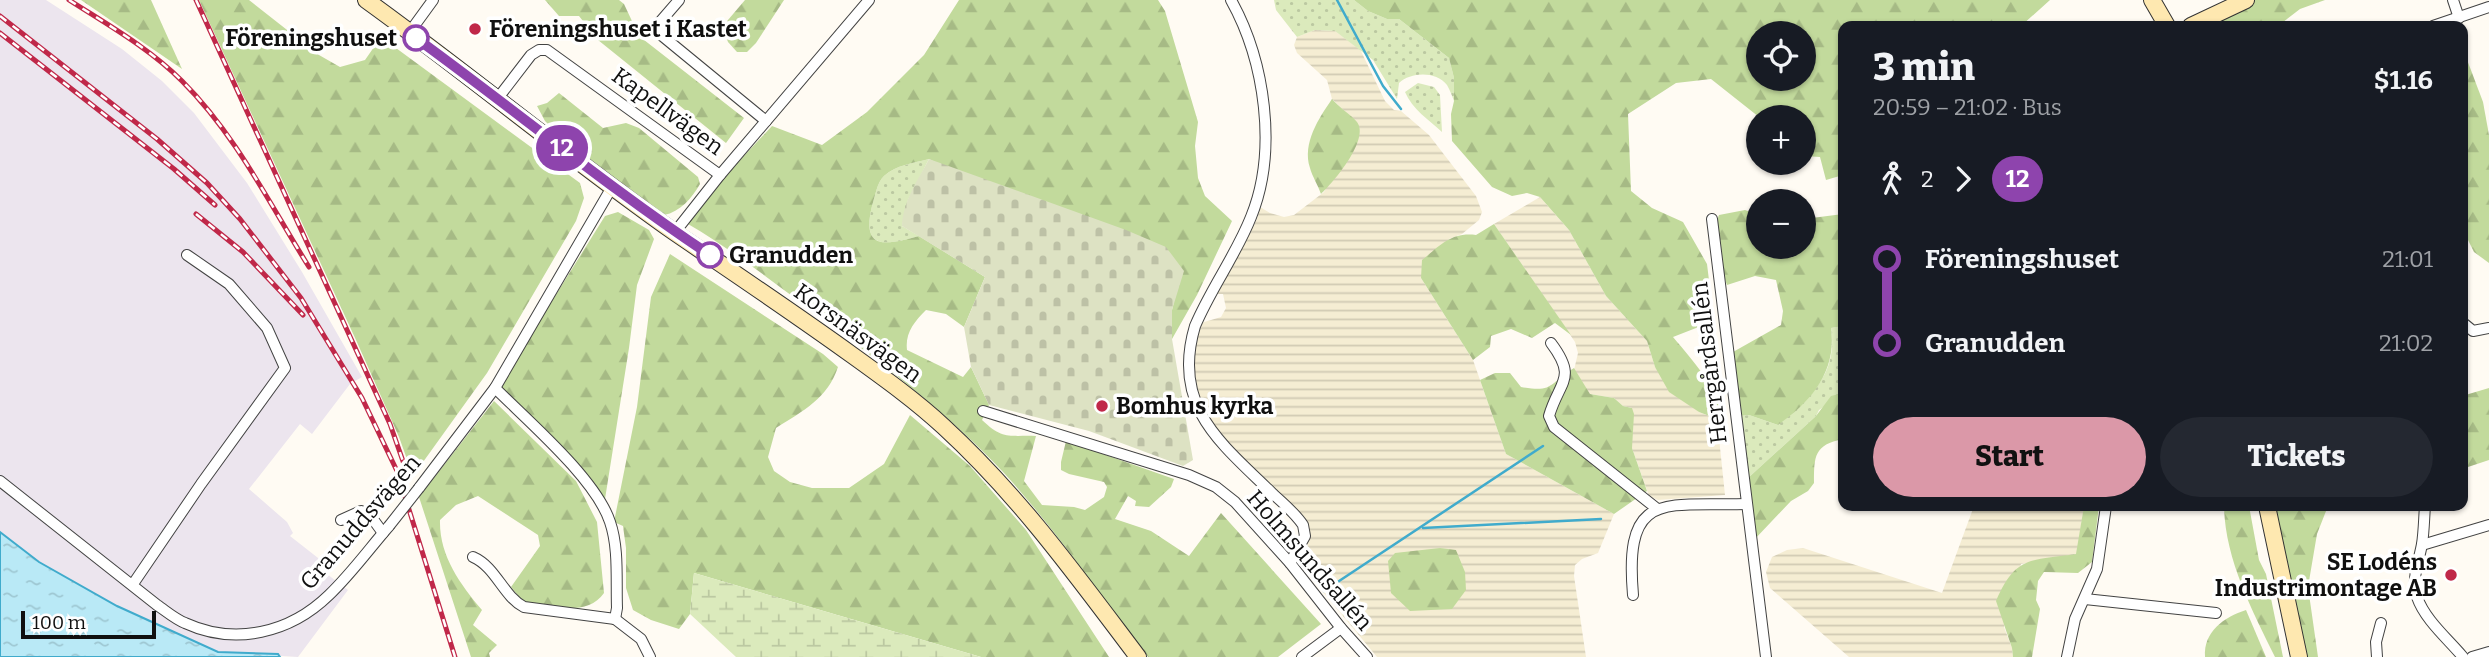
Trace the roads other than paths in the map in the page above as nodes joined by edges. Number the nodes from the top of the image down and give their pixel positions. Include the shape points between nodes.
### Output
1 (366, 0) edge
2 (433, 0) edge
3 (679, 0) edge
4 (869, 0) edge
5 (1231, 0) edge
6 (2152, 0) edge
7 (2246, 0) edge
8 (2453, 0) edge
9 (2489, 7) edge
10 (2459, 18) junction
11 (2164, 21) edge
12 (2212, 21) edge
13 (2449, 21) edge
14 (409, 33) junction
15 (498, 98) junction
16 (766, 121) junction
17 (720, 175) junction
18 (612, 187) junction
19 (1712, 219) dead end
20 (675, 232) junction
21 (187, 255) dead end
22 (2468, 327) edge
23 (2489, 328) edge
24 (1551, 343) dead end
25 (495, 387) junction
26 (983, 411) dead end
27 (0, 481) edge
28 (1746, 504) junction
29 (1656, 508) junction
30 (2105, 511) edge
31 (2268, 511) edge
32 (2425, 511) edge
33 (341, 520) dead end
34 (2489, 525) edge
35 (386, 530) junction
36 (2422, 545) junction
37 (473, 557) dead end
38 (1290, 563) junction
39 (133, 584) junction
40 (1633, 595) dead end
41 (2085, 599) junction
42 (2216, 613) dead end
43 (615, 619) junction
44 (2381, 623) dead end
45 (1341, 628) junction
46 (2489, 652) edge
47 (650, 657) edge
48 (1138, 657) edge
49 (1302, 657) edge
50 (1367, 657) edge
51 (1766, 657) edge
52 (2067, 657) edge
53 (2299, 657) edge
54 (2377, 657) edge
55 (2463, 657) edge
56 (2472, 657) edge

1 - 14 street, Korsnäsvägen
2 - 14 street
3 - 16 street via 660,22 660,34
4 - 16 street, Kapellvägen
5 - 38 street via 1252,48 1261,87 1265,124 1262,171 1252,215 1195,326 1189,368 1198,408 1211,432 1303,525 1305,536
6 - 11 street
7 - 12 street
8 - 10 street
9 - 10 street
10 - 13 street
14 - 15 street, Korsnäsvägen
15 - 17 street, Kapellvägen via 531,55 547,50
15 - 18 street, Korsnäsvägen
16 - 17 street, Kapellvägen
17 - 20 street, Kapellvägen
18 - 20 street, Korsnäsvägen
18 - 25 street, Granuddsvägen
19 - 28 street, Herrgårdsallén
20 - 48 street, Korsnäsvägen via 883,377 942,425 1042,529
21 - 39 street via 229,284 267,328 285,368
22 - 23 street via 2473,331
24 - 29 street via 1564,363 1565,374 1549,416 1554,427
25 - 35 street, Granuddsvägen, bridge
25 - 43 street via 588,482 606,511 614,536
26 - 38 street, Holmsundsallén via 1204,481 1235,502
27 - 39 street, Granuddsvägen
28 - 29 street
28 - 51 street, Herrgårdsallén
29 - 40 street via 1638,526 1632,558
30 - 41 street via 2097,569
31 - 53 street
32 - 36 street
33 - 35 street via 361,511
34 - 36 street
35 - 39 street, Granuddsvägen via 321,602 286,626 263,631 233,634 184,623
36 - 55 street via 2415,581 2417,597
37 - 43 street via 524,607
38 - 45 street, Holmsundsallén
41 - 42 street
41 - 52 street via 2072,627
43 - 47 street via 641,639
44 - 54 street
45 - 49 street
45 - 50 street, Holmsundsallén
46 - 56 street

